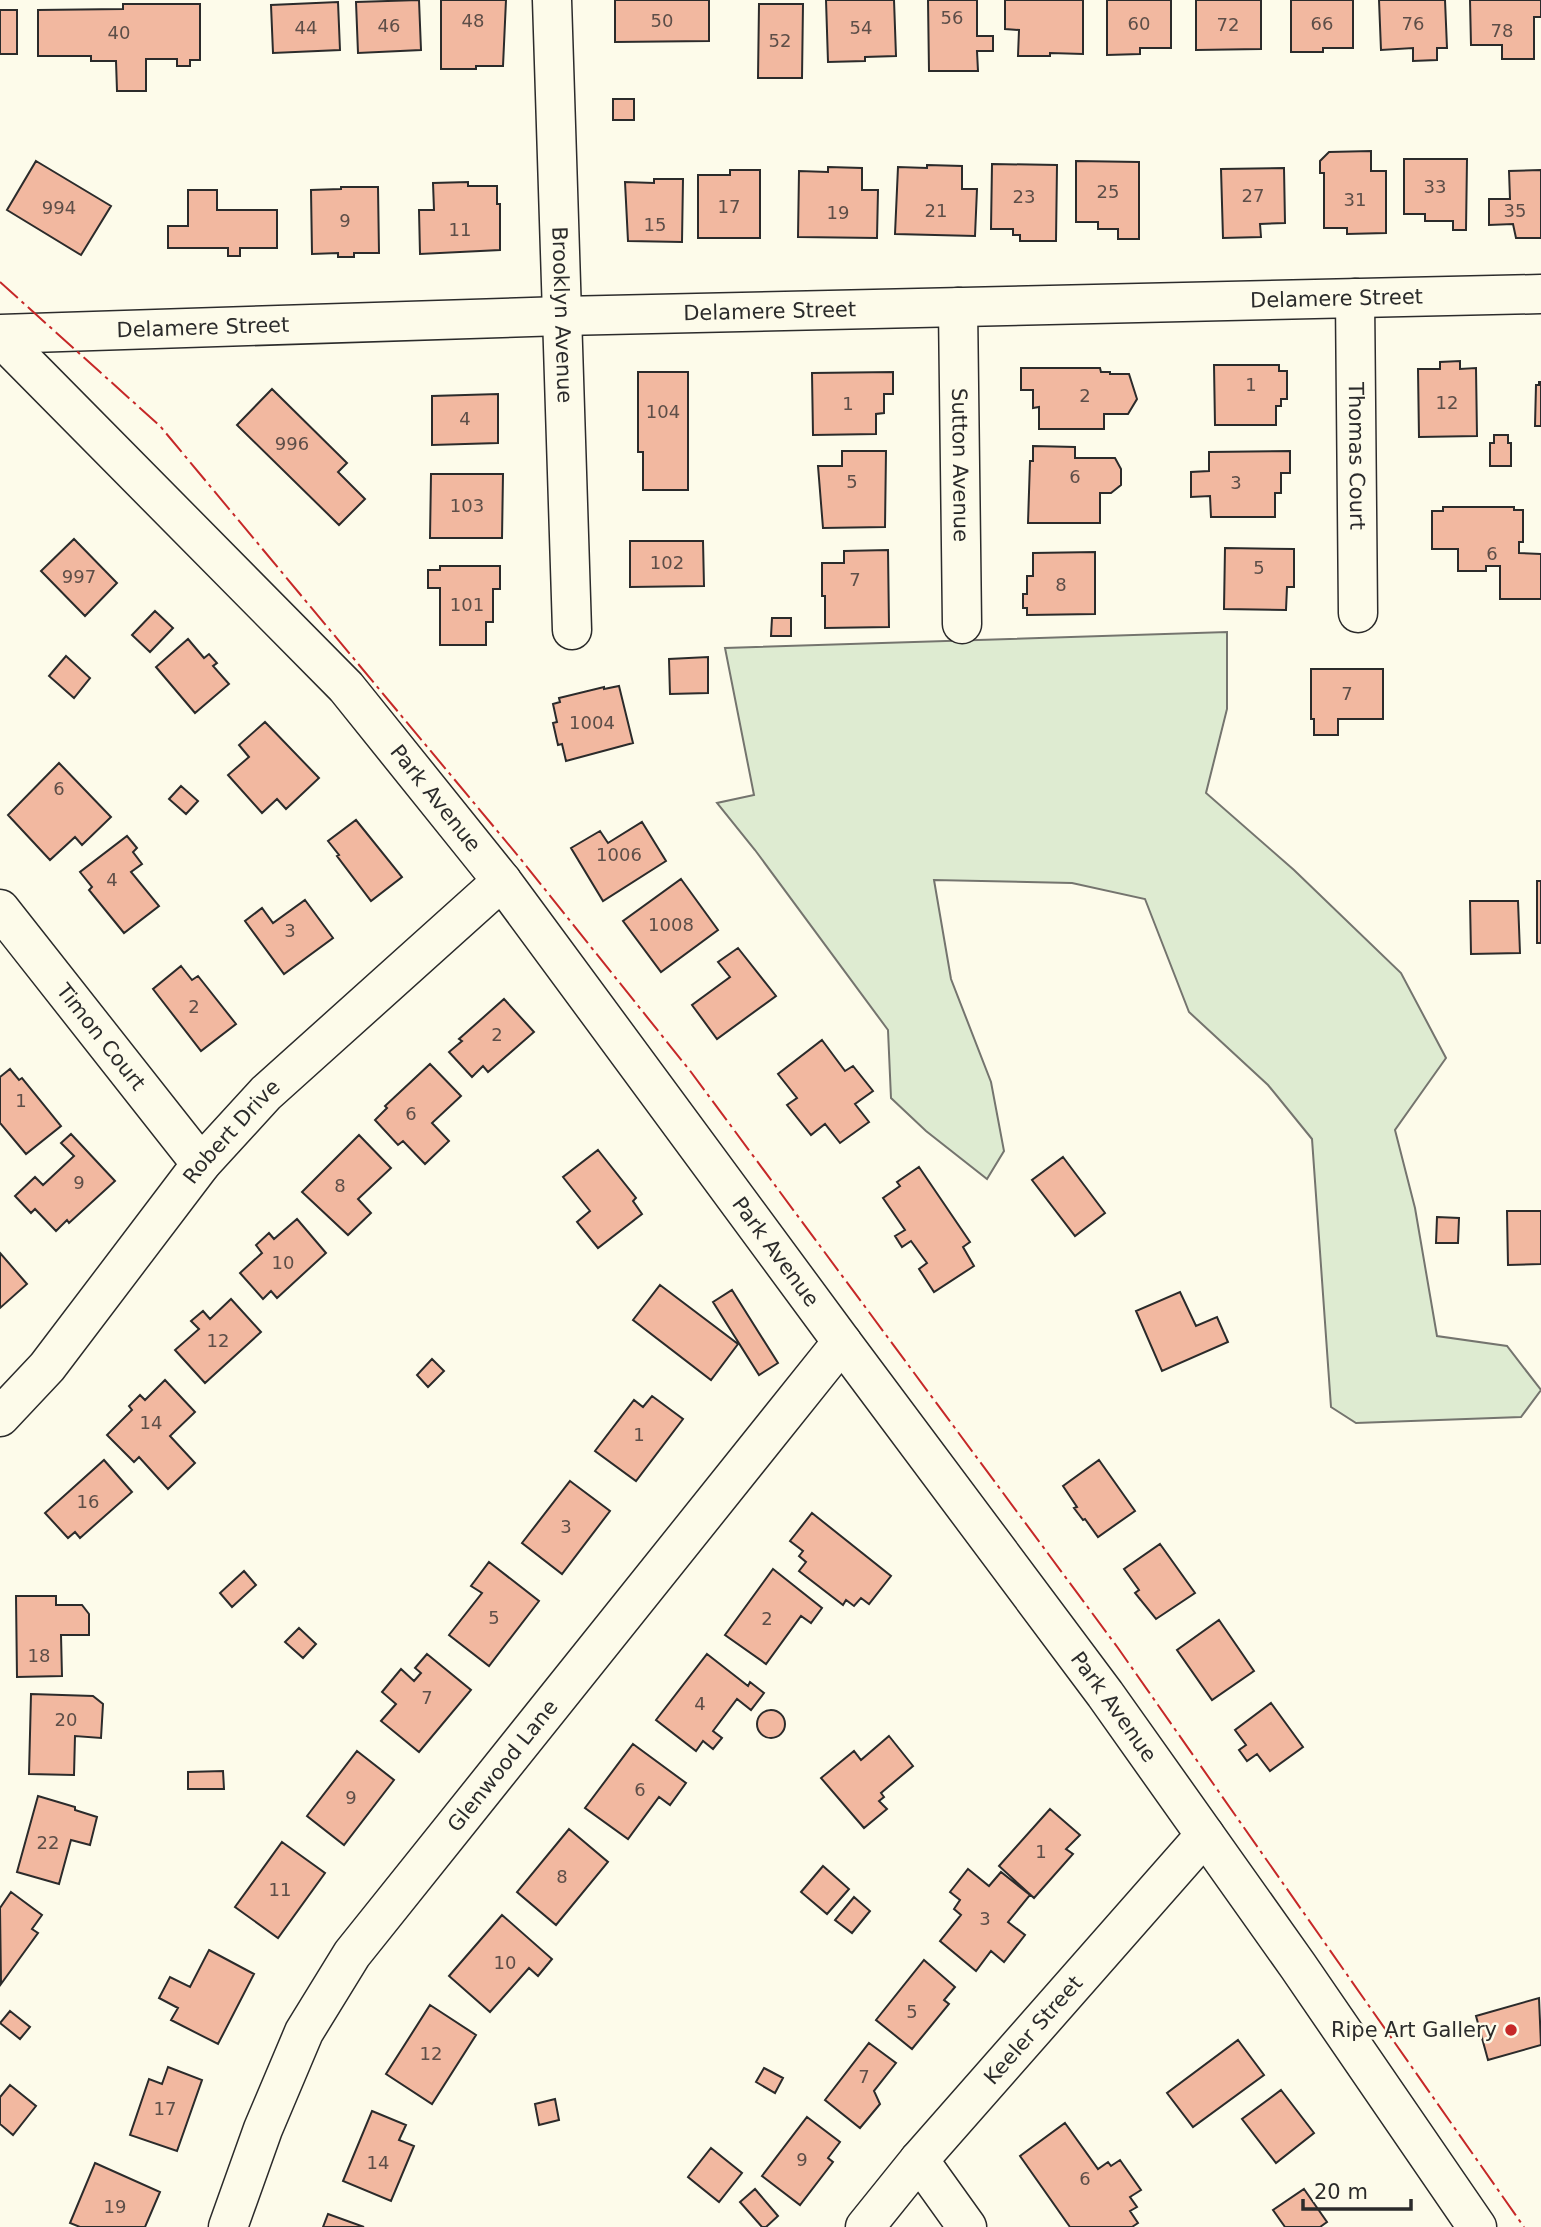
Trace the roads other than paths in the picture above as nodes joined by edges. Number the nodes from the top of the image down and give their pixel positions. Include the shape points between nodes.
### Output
1 (552, 0) edge
2 (1541, 294) edge
3 (1355, 298) junction
4 (958, 307) junction
5 (562, 316) junction
6 (0, 335) edge
7 (1358, 612) dead end
8 (962, 624) dead end
9 (572, 630) dead end
10 (502, 881) junction
11 (0, 909) edge
12 (201, 1164) junction
13 (842, 1342) junction
14 (0, 1418) edge
15 (1206, 1835) junction
16 (919, 2160) junction
17 (228, 2227) edge
18 (865, 2227) edge
19 (967, 2227) edge
20 (1477, 2227) edge

1 - 5 street, Brooklyn Avenue
2 - 3 street, Delamere Street
3 - 4 street, Delamere Street
3 - 7 street, Thomas Court
4 - 5 street, Delamere Street
4 - 8 street, Sutton Avenue
5 - 6 street, Delamere Street
5 - 9 street, Brooklyn Avenue
6 - 10 street, Park Avenue via 346,687
10 - 12 street, Robert Drive via 266,1093
10 - 13 street, Park Avenue
11 - 12 street, Timon Court
12 - 14 street, Robert Drive via 47,1367
13 - 15 street, Park Avenue
13 - 17 street, Glenwood Lane via 352,1954 304,2032
15 - 16 street, Keeler Street
15 - 20 street, Park Avenue
16 - 18 street, Keeler Street
16 - 19 street

